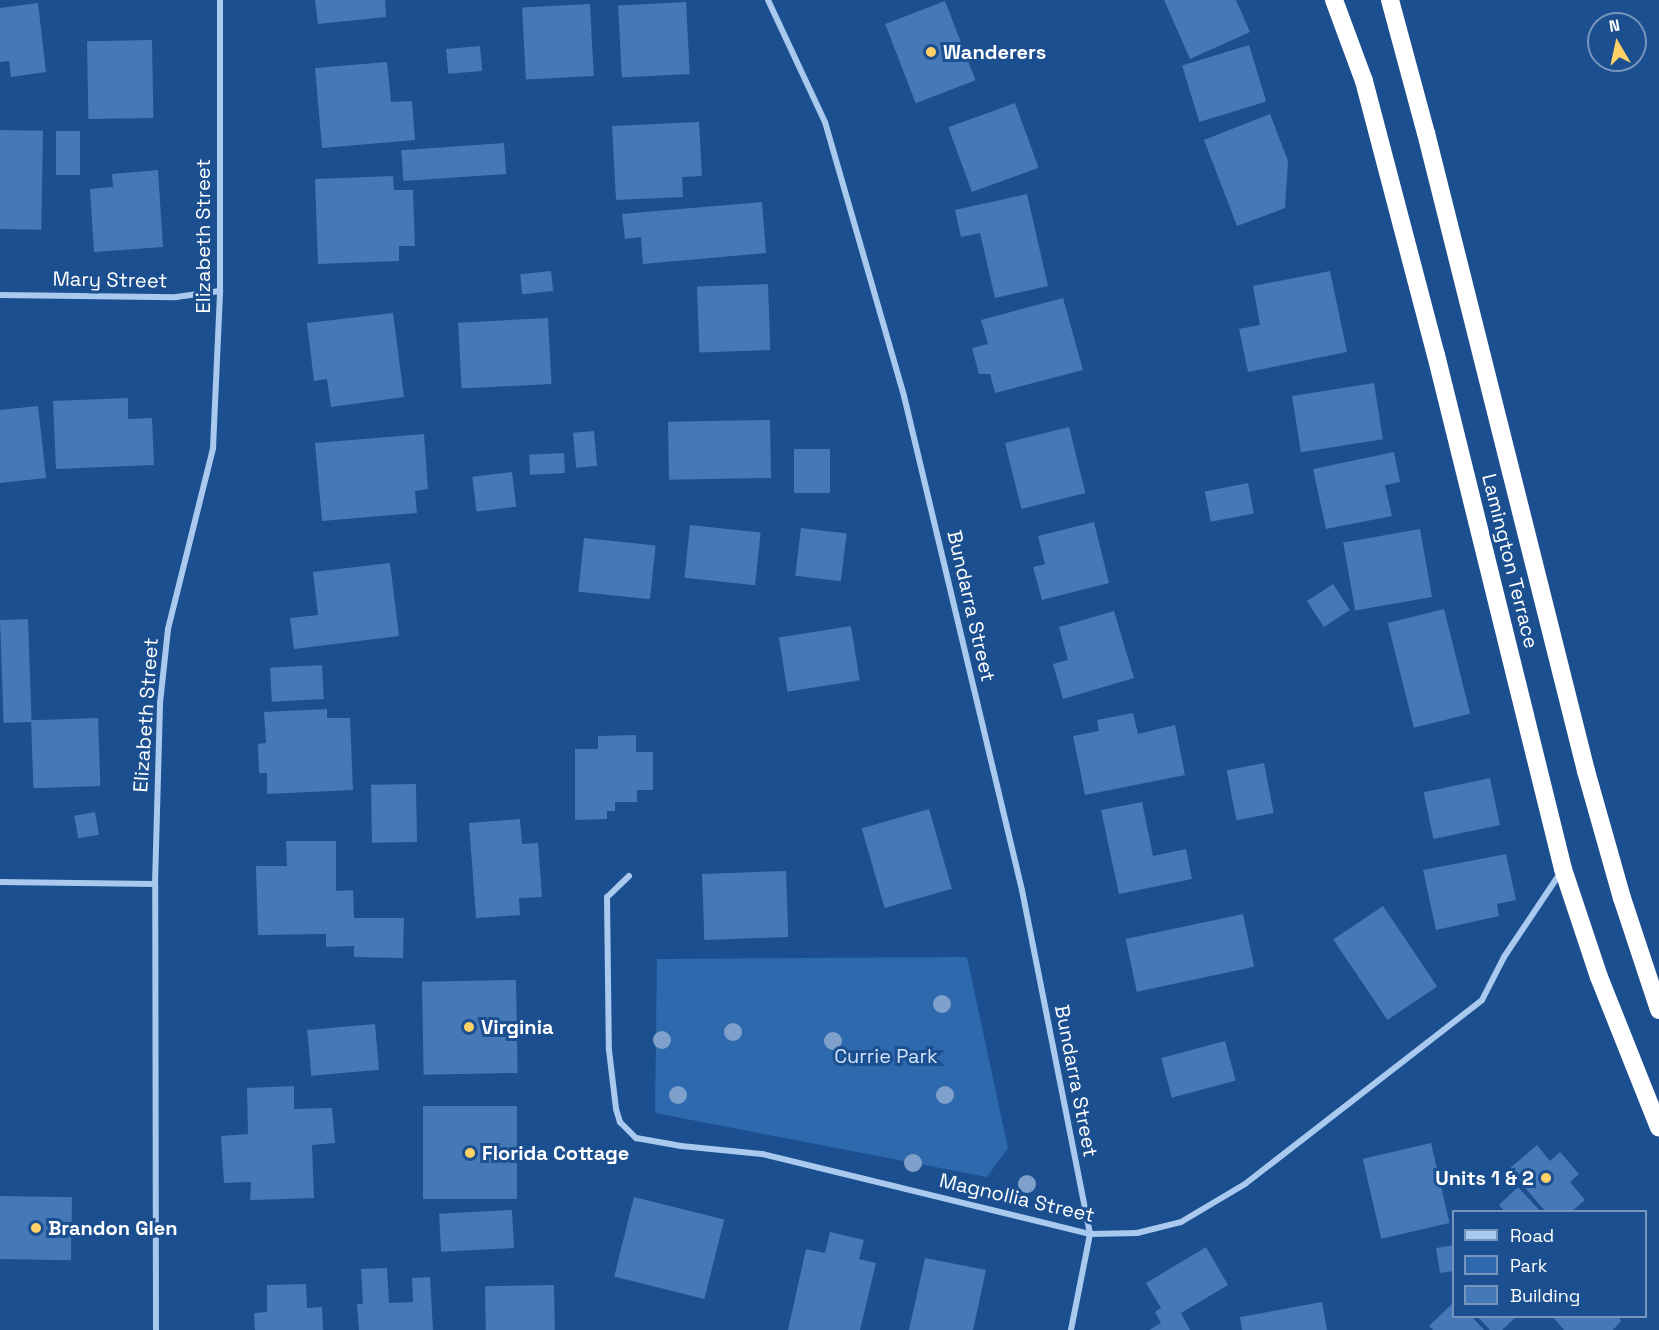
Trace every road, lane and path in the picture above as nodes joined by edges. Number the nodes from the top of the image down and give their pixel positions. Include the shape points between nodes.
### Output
1 (220, 0) edge
2 (768, 0) edge
3 (1334, 0) edge
4 (1390, 0) edge
5 (220, 291) junction
6 (0, 296) edge
7 (1563, 869) junction
8 (629, 876) dead end
9 (0, 882) edge
10 (154, 884) junction
11 (1659, 1010) edge
12 (1659, 1128) edge
13 (1090, 1234) junction
14 (156, 1330) edge
15 (1071, 1330) edge

1 - 5 street, Elizabeth Street
2 - 13 street, Bundarra Street via 825,122 904,396 1023,890
3 - 7 highway, Lamington Terrace via 1367,93
4 - 11 highway, Lamington Terrace via 1586,771
5 - 6 street, Mary Street via 176,297
5 - 10 street, Elizabeth Street via 213,448 168,629 160,703
7 - 12 highway, Lamington Terrace via 1599,977
7 - 13 street, Magnollia Street via 1504,957 1482,1000 1245,1184 1181,1222 1137,1233
8 - 13 street, Magnollia Street via 608,897 609,1050 620,1122 636,1138 762,1154
9 - 10 street
10 - 14 street, Elizabeth Street
13 - 15 street

